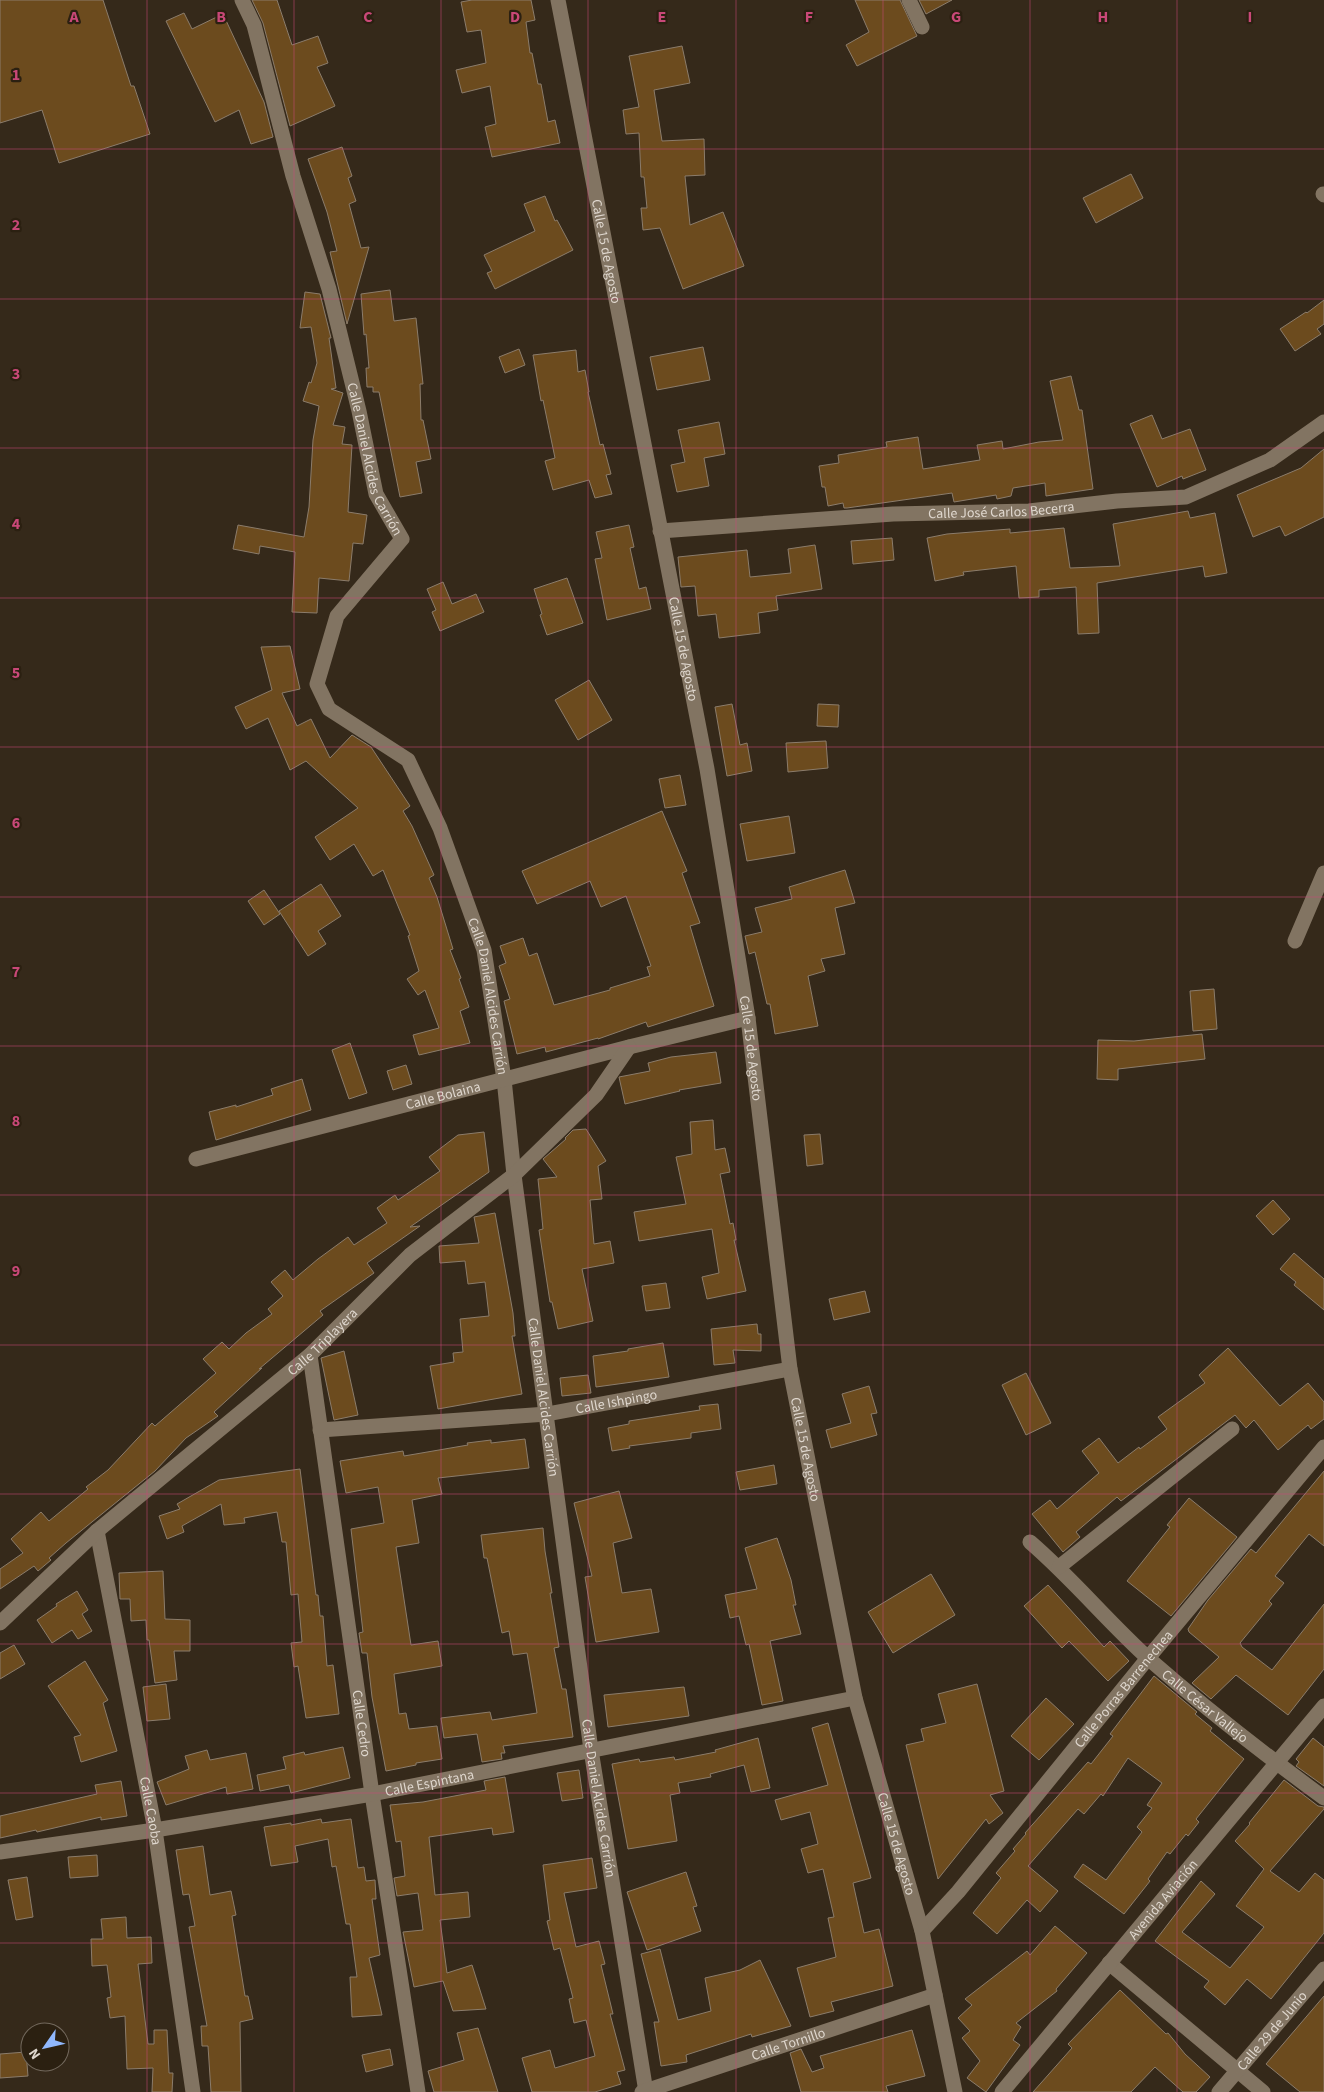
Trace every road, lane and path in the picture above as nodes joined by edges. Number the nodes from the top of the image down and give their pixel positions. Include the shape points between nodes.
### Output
1 (242, 0) edge
2 (558, 0) edge
3 (910, 0) edge
4 (922, 27) dead end
5 (1324, 422) edge
6 (660, 531) junction
7 (1324, 873) edge
8 (1295, 942) dead end
9 (748, 1018) junction
10 (629, 1047) junction
11 (504, 1079) junction
12 (196, 1159) dead end
13 (514, 1175) junction
14 (310, 1355) junction
15 (790, 1369) junction
16 (547, 1414) junction
17 (1232, 1429) dead end
18 (320, 1430) junction
19 (1324, 1447) edge
20 (97, 1531) junction
21 (1030, 1542) dead end
22 (1059, 1567) junction
23 (0, 1623) edge
24 (1148, 1658) junction
25 (855, 1698) junction
26 (1324, 1706) edge
27 (591, 1750) junction
28 (1277, 1763) junction
29 (372, 1794) junction
30 (1324, 1798) edge
31 (155, 1830) junction
32 (0, 1852) edge
33 (922, 1930) junction
34 (1109, 1963) junction
35 (1324, 1970) edge
36 (935, 1995) junction
37 (1237, 2070) junction
38 (193, 2092) edge
39 (418, 2092) edge
40 (644, 2092) edge
41 (955, 2092) edge
42 (1002, 2092) edge
43 (1219, 2092) edge
44 (1264, 2092) edge

1 - 11 street, Calle Daniel Alcides Carrión via 254,25 293,176 329,289 376,494 402,539 337,616 317,684 329,709 408,760 440,828 484,950
2 - 6 street, Calle 15 de Agosto
3 - 4 street
5 - 6 street, Calle José Carlos Becerra via 1270,460 1186,497 1029,511 893,514
6 - 9 street, Calle 15 de Agosto via 707,769
7 - 8 street
9 - 10 street, Calle Bolaina
9 - 15 street, Calle 15 de Agosto
10 - 11 street, Calle Bolaina
10 - 13 street, Calle Triplayera via 596,1095
11 - 12 street, Calle Bolaina
11 - 13 street, Calle Daniel Alcides Carrión
13 - 14 street, Calle Triplayera via 410,1255
13 - 16 street, Calle Daniel Alcides Carrión
14 - 18 street, Calle Cedro
14 - 20 street, Calle Triplayera
15 - 16 street, Calle Ishpingo
15 - 25 street, Calle 15 de Agosto
16 - 18 street, Calle Ishpingo
16 - 27 street, Calle Daniel Alcides Carrión
17 - 22 street
18 - 29 street, Calle Cedro
19 - 24 street, Calle Porras Barrenechea
20 - 23 street, Calle Triplayera
20 - 31 street, Calle Caoba
21 - 22 street, Calle César Vallejo
22 - 24 street, Calle César Vallejo
24 - 28 street, Calle César Vallejo
24 - 33 street, Calle Porras Barrenechea via 958,1892
25 - 27 street, Calle Espintana
25 - 33 street, Calle 15 de Agosto
26 - 28 street, Avenida Aviación
27 - 29 street, Calle Espintana
27 - 40 street, Calle Daniel Alcides Carrión
28 - 30 street, Calle César Vallejo
28 - 34 street, Avenida Aviación
29 - 31 street, Calle Espintana
29 - 39 street, Calle Cedro
31 - 32 street, Calle Espintana
31 - 38 street, Calle Caoba
33 - 36 street, Calle 15 de Agosto
34 - 37 street
34 - 42 street, Avenida Aviación
35 - 37 street, Calle 29 de Junio
36 - 40 street, Calle Tornillo
36 - 41 street, Calle 15 de Agosto
37 - 43 street, Calle 29 de Junio
37 - 44 street

